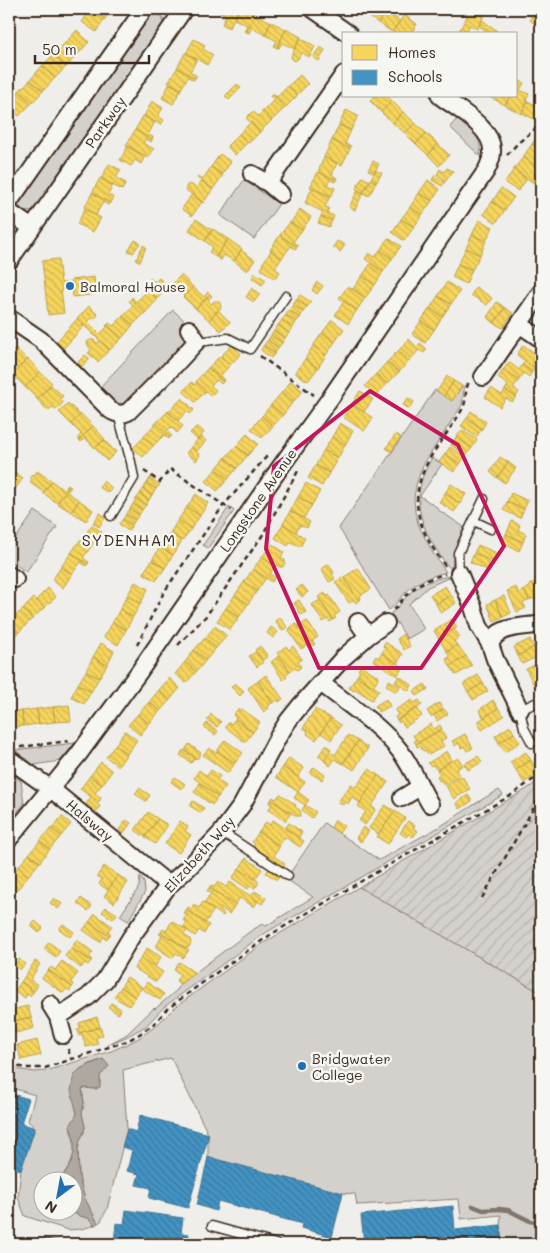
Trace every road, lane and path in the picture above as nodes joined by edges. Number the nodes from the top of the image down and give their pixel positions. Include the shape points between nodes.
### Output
1 (144, 9) edge
2 (313, 9) edge
3 (177, 11) edge
4 (346, 32) edge
5 (342, 77) edge
6 (443, 98) edge
7 (541, 124) edge
8 (499, 153) junction
9 (252, 174) dead end
10 (268, 184) junction
11 (281, 194) dead end
12 (9, 202) edge
13 (9, 212) edge
14 (32, 228) junction
15 (9, 261) edge
16 (541, 292) edge
17 (286, 296) dead end
18 (9, 318) edge
19 (519, 324) junction
20 (193, 335) joint
21 (541, 339) edge
22 (250, 349) junction
23 (483, 377) joint
24 (326, 404) junction
25 (118, 414) junction
26 (268, 455) dead end
27 (131, 462) junction
28 (484, 499) dead end
29 (224, 505) junction
30 (111, 516) dead end
31 (244, 520) junction
32 (474, 521) junction
33 (491, 529) dead end
34 (452, 571) junction
35 (358, 622) dead end
36 (386, 623) joint
37 (541, 624) edge
38 (368, 636) junction
39 (490, 644) junction
40 (137, 645) dead end
41 (321, 683) junction
42 (540, 701) dead end
43 (520, 710) junction
44 (91, 738) junction
45 (532, 743) dead end
46 (13, 753) edge
47 (541, 774) edge
48 (420, 786) junction
49 (51, 788) junction
50 (541, 795) edge
51 (402, 798) dead end
52 (430, 804) dead end
53 (222, 832) junction
54 (9, 839) edge
55 (288, 876) dead end
56 (169, 885) junction
57 (482, 898) dead end
58 (63, 1035) dead end
59 (9, 1065) edge
60 (212, 1226) dead end
61 (276, 1244) edge

1 - 12 street
2 - 4 street
3 - 14 street, Parkway
5 - 10 street
6 - 8 street via 482,127
7 - 8 path via 518,143
8 - 24 street, Longstone Avenue via 490,161
9 - 10 street
10 - 11 street
13 - 14 street
14 - 15 street, Parkway
16 - 19 street
17 - 22 lane
18 - 25 street via 41,340 110,410
19 - 21 street
19 - 23 street
20 - 22 lane via 206,341 228,338
20 - 25 street via 174,366 128,412
22 - 24 path
23 - 34 path via 476,372 468,384 464,406 427,464 417,492 420,524 435,552
24 - 31 street, Longstone Avenue
25 - 27 lane
26 - 29 path
27 - 29 path via 160,482 170,469
27 - 30 lane via 134,478
28 - 32 lane
29 - 31 path
29 - 40 path via 164,592
31 - 44 street, Longstone Avenue
32 - 33 lane
32 - 34 lane
34 - 36 path via 411,590 392,612 389,611
34 - 39 street
35 - 38 street
36 - 38 street, Elizabeth Way
37 - 39 street via 504,630
38 - 41 street, Elizabeth Way
39 - 43 street
41 - 48 street via 386,736 404,757
41 - 53 street, Elizabeth Way via 288,720 242,805
42 - 43 lane
43 - 45 lane
44 - 46 path
44 - 49 street, Longstone Avenue
46 - 49 street, Halsway
47 - 59 path via 510,796 270,935 166,1010 138,1035 45,1068
48 - 51 street
48 - 52 street
49 - 54 street, Longstone Avenue
49 - 56 street, Halsway
50 - 57 path
53 - 55 lane
53 - 56 street, Elizabeth Way
56 - 58 street, Elizabeth Way via 106,980 88,997 54,1010
60 - 61 lane

